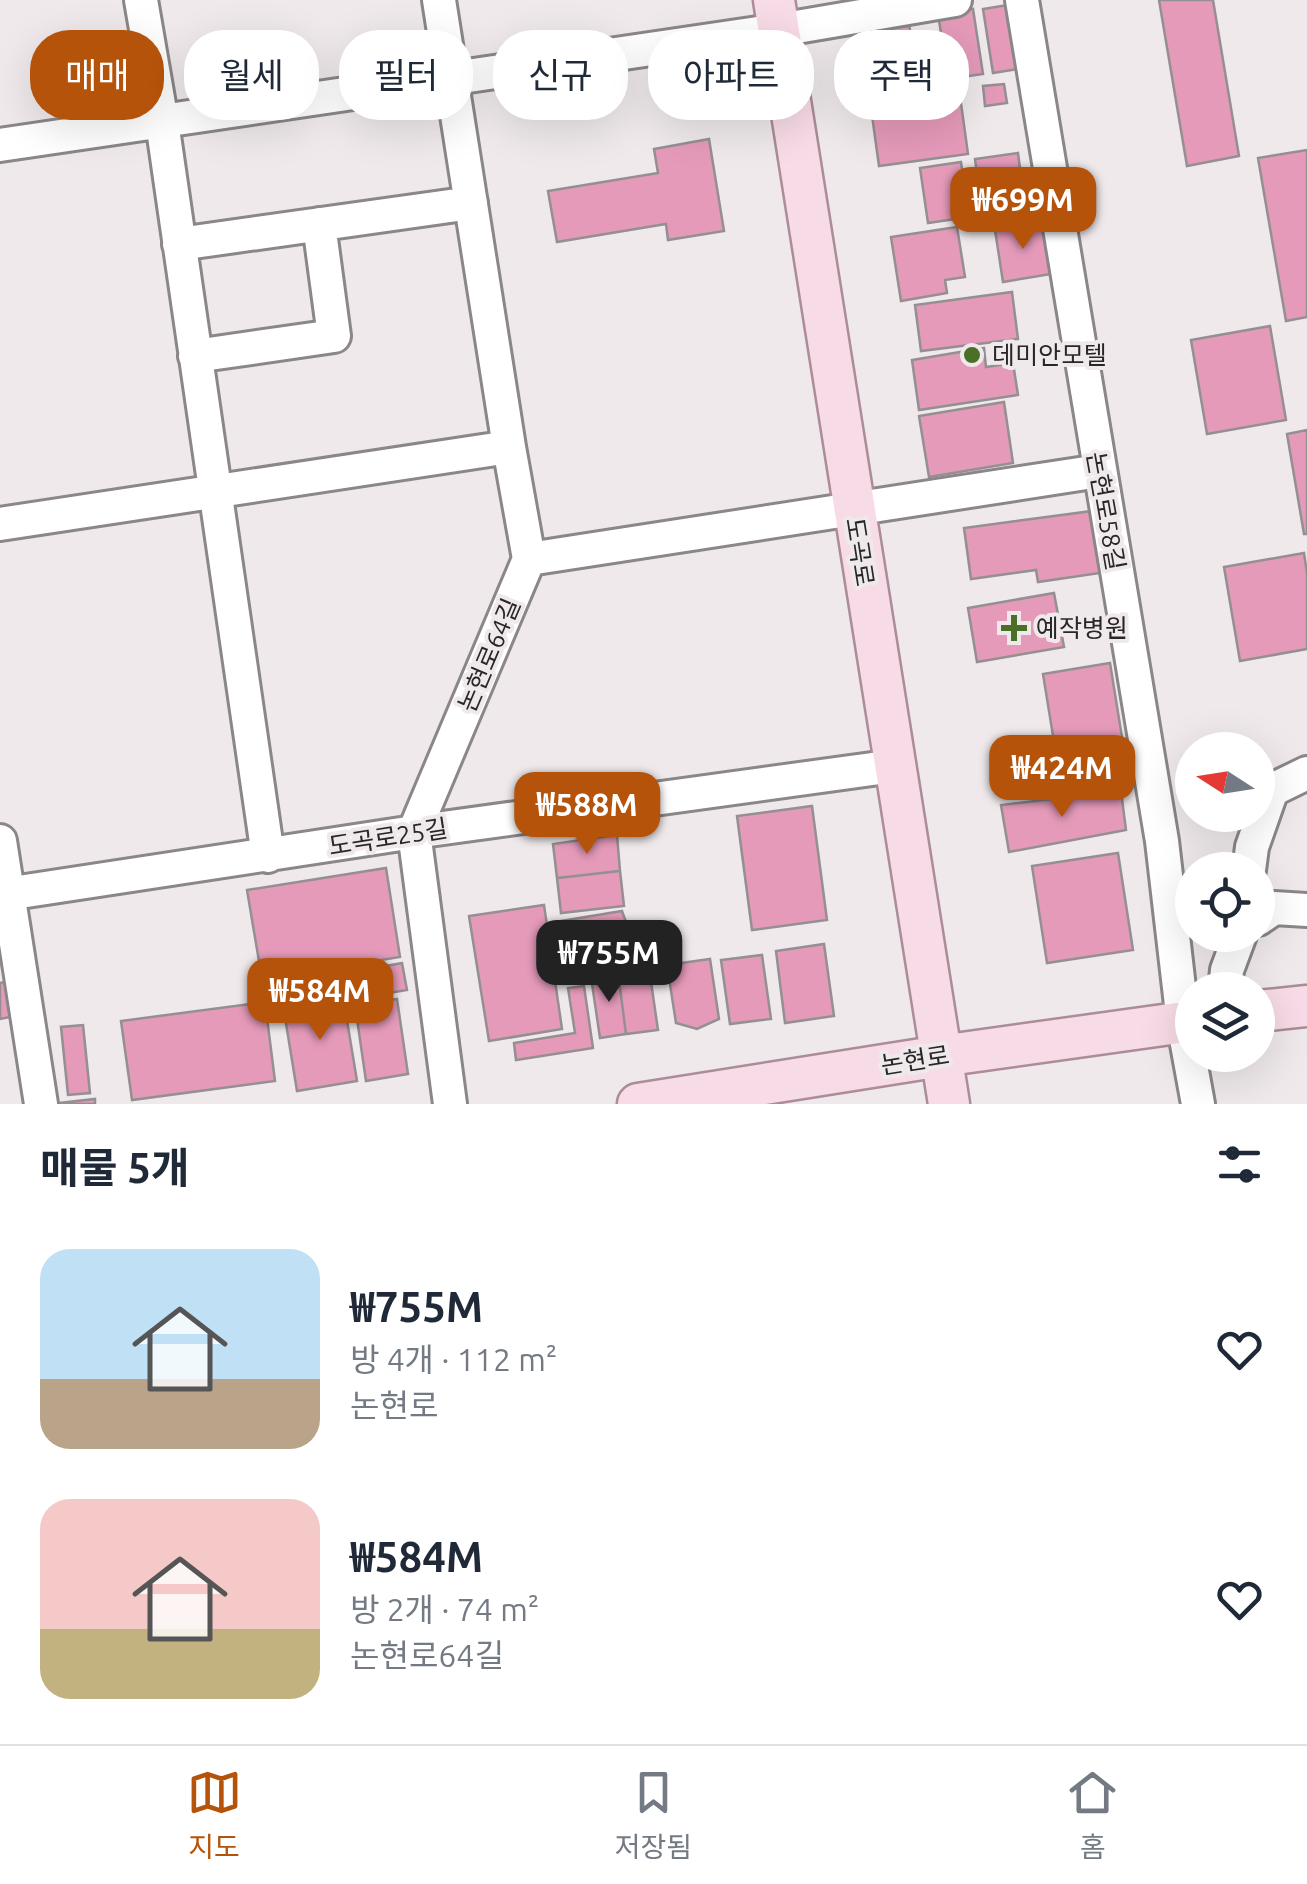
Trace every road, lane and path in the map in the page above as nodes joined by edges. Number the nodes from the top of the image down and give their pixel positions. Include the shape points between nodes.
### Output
1 (141, 0) edge
2 (439, 0) edge
3 (955, 0) edge
4 (1022, 0) edge
5 (777, 15) edge
6 (444, 30) edge
7 (473, 75) edge
8 (339, 96) edge
9 (458, 120) edge
10 (162, 122) junction
11 (0, 146) edge
12 (470, 202) junction
13 (318, 224) junction
14 (179, 244) junction
15 (195, 356) junction
16 (509, 447) junction
17 (1099, 471) junction
18 (215, 492) junction
19 (852, 509) junction
20 (0, 524) edge
21 (529, 559) junction
22 (894, 766) junction
23 (1307, 772) edge
24 (414, 832) junction
25 (0, 842) edge
26 (1251, 852) edge
27 (268, 856) junction
28 (4, 894) edge
29 (1275, 908) edge
30 (1307, 910) edge
31 (1181, 972) edge
32 (1307, 1006) edge
33 (1275, 1009) edge
34 (1175, 1024) edge
35 (941, 1056) junction
36 (1194, 1072) edge
37 (651, 1103) edge
38 (41, 1104) edge
39 (450, 1104) edge
40 (949, 1104) edge
41 (1198, 1104) edge

1 - 10 street
2 - 6 street
3 - 5 street
4 - 17 street, 논현로58길
5 - 7 street
5 - 19 main road, 도곡로
8 - 10 street
9 - 12 street
10 - 11 street
10 - 14 street
12 - 13 street
12 - 16 street
13 - 14 street
13 - 15 street via 334,336
14 - 15 street
15 - 18 street
16 - 18 street
16 - 21 street
17 - 19 street
17 - 31 street, 논현로58길
18 - 20 street
18 - 27 street
19 - 21 street
19 - 22 main road, 도곡로
21 - 24 street, 논현로64길
22 - 24 street, 도곡로25길
22 - 35 main road, 도곡로
23 - 26 street via 1272,790
24 - 27 street, 도곡로25길
24 - 39 street
25 - 28 street
27 - 28 street, 도곡로25길
28 - 38 street
29 - 30 street
32 - 33 main road
34 - 35 main road, 논현로
35 - 37 main road, 논현로
35 - 40 main road, 도곡로
36 - 41 street, 논현로58길

